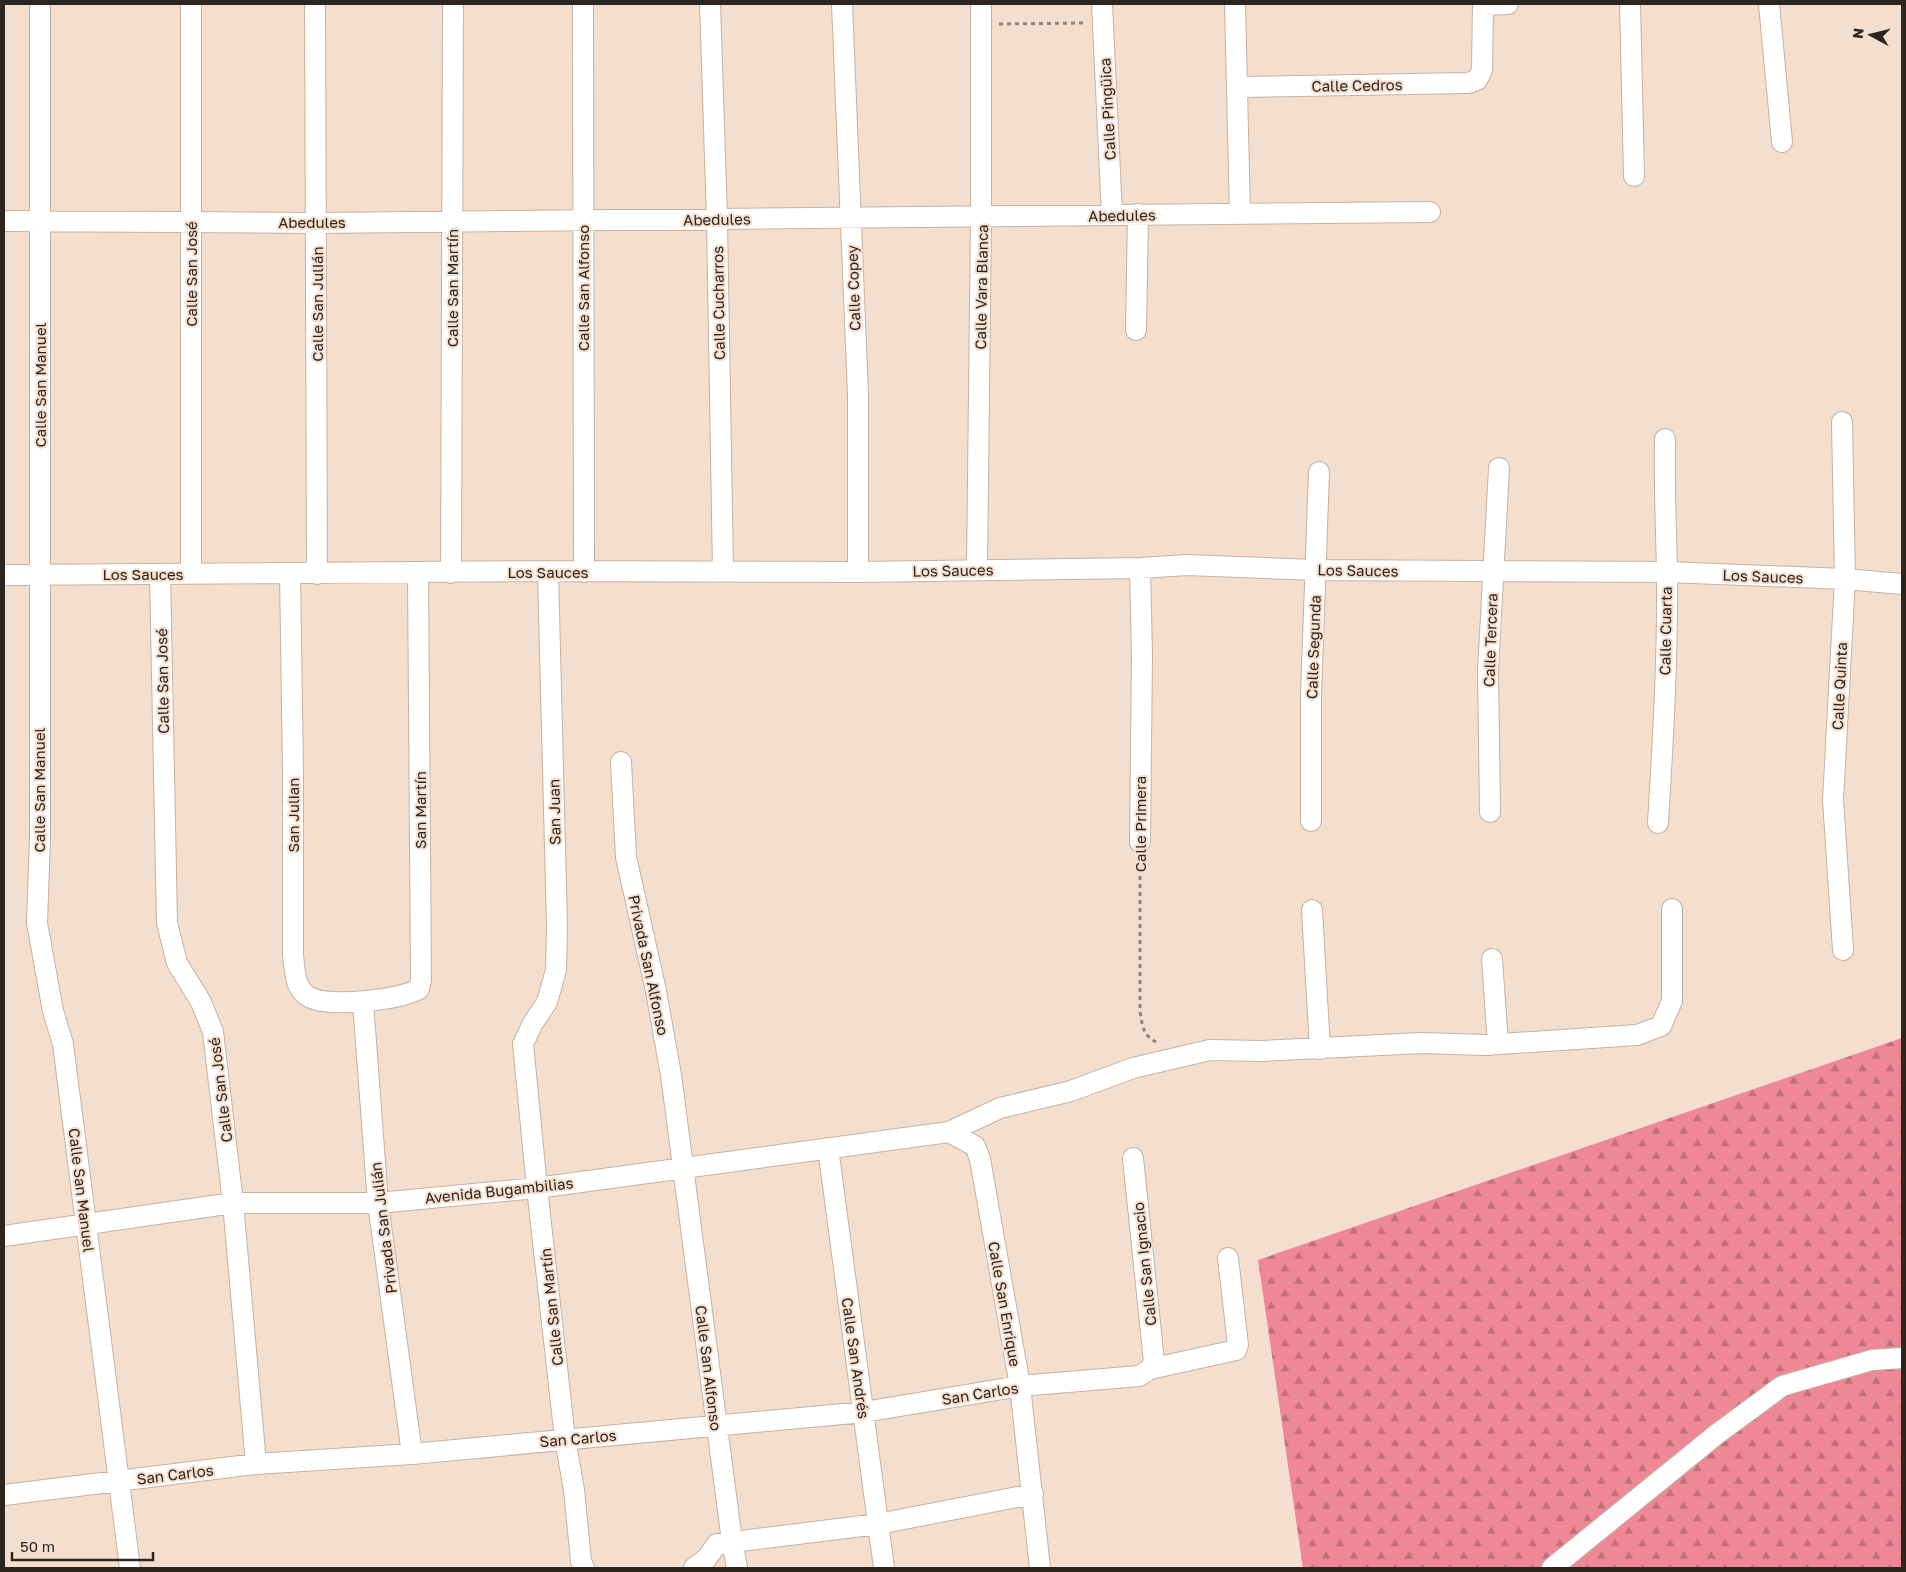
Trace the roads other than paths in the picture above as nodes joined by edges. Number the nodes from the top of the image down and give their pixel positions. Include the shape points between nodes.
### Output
1 (40, 4) edge
2 (191, 4) edge
3 (315, 4) edge
4 (453, 4) edge
5 (583, 4) edge
6 (710, 4) edge
7 (842, 4) edge
8 (1235, 4) edge
9 (1483, 4) edge
10 (1508, 4) edge
11 (1630, 4) edge
12 (1769, 4) edge
13 (1102, 13) edge
14 (981, 14) edge
15 (1237, 87) junction
16 (1782, 142) dead end
17 (1634, 176) dead end
18 (1430, 212) dead end
19 (1138, 214) junction
20 (1240, 214) junction
21 (1112, 215) junction
22 (981, 216) junction
23 (850, 218) junction
24 (717, 219) junction
25 (583, 220) junction
26 (4, 221) edge
27 (40, 221) junction
28 (452, 221) junction
29 (191, 222) junction
30 (316, 223) junction
31 (1136, 330) dead end
32 (1842, 422) dead end
33 (1665, 439) dead end
34 (1499, 468) dead end
35 (1319, 472) dead end
36 (1140, 568) junction
37 (977, 569) junction
38 (1315, 570) junction
39 (418, 572) junction
40 (548, 572) junction
41 (584, 572) junction
42 (723, 572) junction
43 (858, 572) junction
44 (1493, 572) junction
45 (1667, 572) junction
46 (290, 573) junction
47 (451, 573) junction
48 (160, 574) junction
49 (191, 574) junction
50 (317, 574) junction
51 (4, 575) edge
52 (40, 575) junction
53 (1845, 579) junction
54 (1902, 584) edge
55 (621, 762) dead end
56 (1490, 812) dead end
57 (1311, 821) dead end
58 (1658, 823) dead end
59 (1140, 842) road end
60 (1672, 909) dead end
61 (1312, 910) dead end
62 (1843, 950) dead end
63 (1492, 959) dead end
64 (363, 1002) junction
65 (523, 1044) joint
66 (1498, 1044) junction
67 (1320, 1049) junction
68 (949, 1132) junction
69 (828, 1148) junction
70 (1133, 1158) dead end
71 (683, 1167) junction
72 (537, 1188) junction
73 (233, 1203) junction
74 (378, 1203) junction
75 (86, 1224) junction
76 (4, 1236) edge
77 (1228, 1258) dead end
78 (1902, 1358) edge
79 (1150, 1369) junction
80 (1020, 1386) junction
81 (864, 1412) junction
82 (717, 1426) junction
83 (565, 1439) junction
84 (412, 1454) junction
85 (256, 1464) junction
86 (118, 1481) junction
87 (1033, 1494) junction
88 (4, 1495) edge
89 (878, 1524) junction
90 (732, 1541) junction
91 (130, 1568) edge
92 (584, 1568) edge
93 (694, 1568) edge
94 (737, 1568) edge
95 (884, 1568) edge
96 (1040, 1568) edge
97 (1552, 1568) edge

1 - 27 street, Calle San Manuel
2 - 29 street, Calle San José
3 - 30 street, Calle San Julián
4 - 28 street, Calle San Martín
5 - 25 street, Calle San Alfonso
6 - 24 street, Calle Cucharros
7 - 23 street, Calle Copey
8 - 15 street
9 - 10 street
9 - 15 street, Calle Cedros via 1482,70 1477,80 1468,83
11 - 17 street
12 - 16 street
13 - 21 street, Calle Pingüica
14 - 22 street, Calle Vara Blanca
15 - 20 street
18 - 20 street, Abedules
19 - 20 street, Abedules
19 - 21 street, Abedules
19 - 31 street
21 - 22 street, Abedules
22 - 23 street, Abedules
22 - 37 street, Calle Vara Blanca
23 - 24 street, Abedules
23 - 43 street, Calle Copey via 858,395
24 - 25 street, Abedules
24 - 42 street, Calle Cucharros
25 - 28 street, Abedules
25 - 41 street, Calle San Alfonso
26 - 27 street, Abedules
27 - 29 street, Abedules
27 - 52 street, Calle San Manuel
28 - 30 street, Abedules
28 - 47 street, Calle San Martín
29 - 30 street, Abedules
29 - 49 street, Calle San José
30 - 50 street, Calle San Julián
32 - 53 street, Calle Quinta
33 - 45 street, Calle Cuarta
34 - 44 street, Calle Tercera
35 - 38 street, Calle Segunda
36 - 37 street, Los Sauces
36 - 38 street, Los Sauces via 1186,565
36 - 59 street, Calle Primera
37 - 43 street, Los Sauces
38 - 44 street, Los Sauces
38 - 57 street, Calle Segunda
39 - 47 street, Los Sauces
39 - 50 street, Los Sauces
39 - 64 street, San Martín via 421,980 419,989 410,994
40 - 41 street, Los Sauces
40 - 47 street, Los Sauces
40 - 65 street, San Juan via 556,970 547,1002
41 - 42 street, Los Sauces
42 - 43 street, Los Sauces
44 - 45 street, Los Sauces
44 - 56 street, Calle Tercera via 1488,671
45 - 53 street, Los Sauces
45 - 58 street, Calle Cuarta
46 - 49 street, Los Sauces
46 - 50 street, Los Sauces
46 - 64 street, San Julian via 293,955 296,982 307,996 321,1001
48 - 49 street, Los Sauces
48 - 52 street, Los Sauces
48 - 73 street, Calle San José via 167,923 177,963 201,1002 213,1032
51 - 52 street, Los Sauces
52 - 75 street, Calle San Manuel via 37,923 53,1012 63,1044
53 - 54 street, Los Sauces
53 - 62 street, Calle Quinta via 1833,800
55 - 71 street, Privada San Alfonso via 626,856 658,1000
60 - 66 street, Avenida Bugambilias via 1672,1001 1661,1026 1637,1035
61 - 67 street
63 - 66 street
64 - 74 street, Privada San Julián
65 - 72 street, Calle San Martín
66 - 67 street, Avenida Bugambilias via 1422,1043
67 - 68 street, Avenida Bugambilias via 1210,1050 1186,1054 1166,1062 1133,1068 1071,1091 1000,1108
68 - 69 street, Avenida Bugambilias
68 - 80 street, Calle San Enrique via 975,1146 980,1159
69 - 71 street, Avenida Bugambilias
69 - 81 street, Calle San Andrés
70 - 79 street, Calle San Ignacio via 1154,1362
71 - 72 street, Avenida Bugambilias
71 - 82 street, Calle San Alfonso
72 - 74 street, Avenida Bugambilias
72 - 83 street, Calle San Martín
73 - 74 street, Avenida Bugambilias
73 - 75 street, Avenida Bugambilias
73 - 85 street, Calle San José
74 - 84 street, Privada San Julián
75 - 76 street, Avenida Bugambilias
75 - 86 street, Calle San Manuel
77 - 79 street, San Carlos via 1236,1350
78 - 97 street via 1872,1360 1782,1386 1716,1434
79 - 80 street, San Carlos via 1139,1376
80 - 81 street, San Carlos
80 - 87 street, Calle San Enrique
81 - 82 street, San Carlos
81 - 89 street, Calle San Andrés
82 - 83 street, San Carlos
82 - 90 street, Calle San Alfonso
83 - 84 street, San Carlos
83 - 92 street, Calle San Martín
84 - 85 street, San Carlos
85 - 86 street, San Carlos
86 - 88 street, San Carlos
86 - 91 street, Calle San Manuel
87 - 89 street
87 - 96 street, Calle San Enrique
89 - 90 street
89 - 95 street, Calle San Andrés
90 - 93 street via 718,1544
90 - 94 street, Calle San Alfonso

